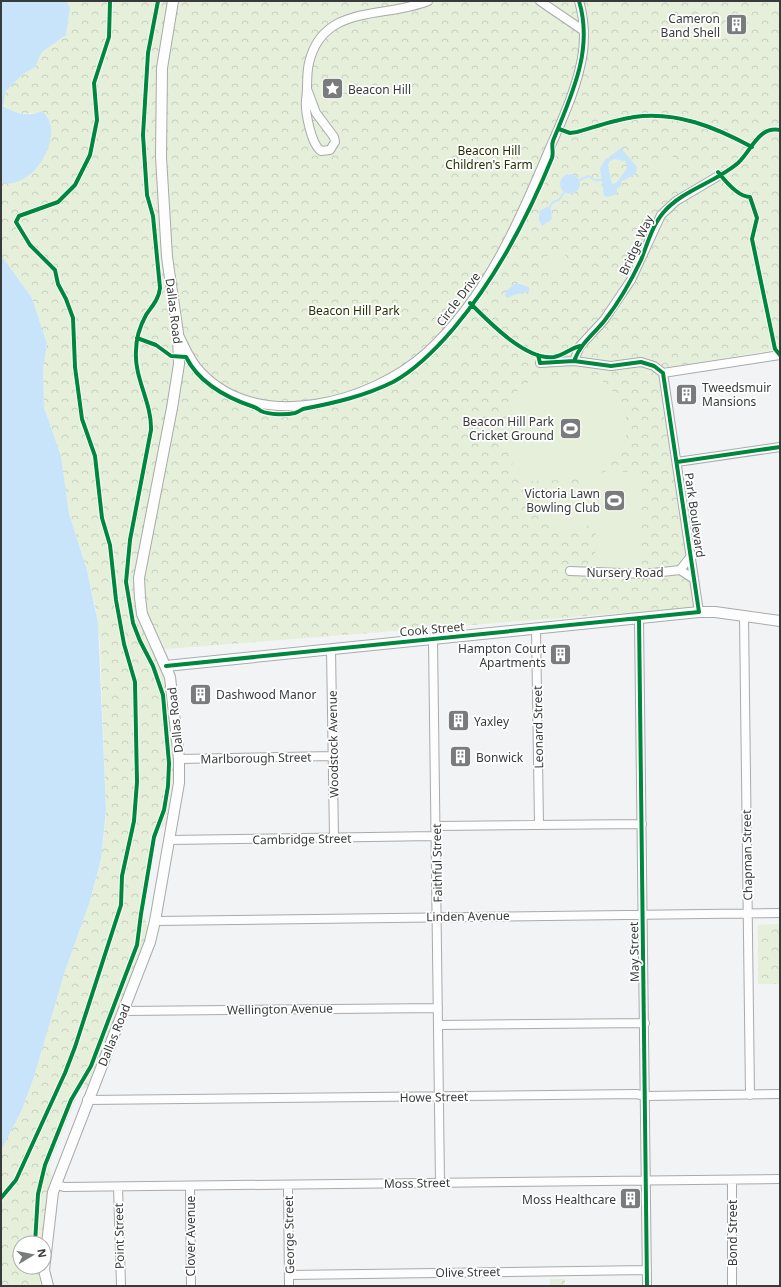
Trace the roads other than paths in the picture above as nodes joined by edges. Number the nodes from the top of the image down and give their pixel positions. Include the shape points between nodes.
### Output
1 (173, 1) edge
2 (428, 1) edge
3 (540, 1) edge
4 (579, 1) edge
5 (584, 31) junction
6 (307, 90) junction
7 (720, 175) dead end
8 (178, 333) junction
9 (780, 355) edge
10 (574, 361) junction
11 (540, 363) dead end
12 (663, 373) junction
13 (780, 447) edge
14 (677, 462) junction
15 (691, 556) junction
16 (680, 570) junction
17 (570, 571) dead end
18 (694, 579) junction
19 (699, 612) junction
20 (744, 616) junction
21 (640, 618) junction
22 (780, 621) edge
23 (536, 629) junction
24 (433, 639) junction
25 (331, 649) junction
26 (166, 666) junction
27 (333, 756) junction
28 (179, 759) junction
29 (642, 824) junction
30 (539, 825) junction
31 (436, 826) junction
32 (436, 836) junction
33 (334, 838) junction
34 (169, 840) junction
35 (748, 913) junction
36 (780, 913) edge
37 (644, 914) junction
38 (438, 917) junction
39 (155, 921) junction
40 (438, 1008) junction
41 (123, 1011) junction
42 (645, 1022) junction
43 (438, 1025) junction
44 (780, 1094) edge
45 (750, 1095) junction
46 (646, 1096) junction
47 (439, 1097) junction
48 (87, 1100) junction
49 (780, 1179) edge
50 (647, 1180) junction
51 (732, 1180) junction
52 (440, 1183) junction
53 (55, 1184) junction
54 (288, 1185) junction
55 (190, 1186) junction
56 (118, 1187) junction
57 (647, 1270) junction
58 (289, 1275) junction
59 (121, 1285) edge
60 (48, 1286) edge
61 (190, 1286) edge
62 (289, 1286) edge
63 (647, 1286) edge
64 (732, 1286) edge

1 - 8 main road, Dallas Road via 162,68 160,141 167,257
2 - 6 street via 409,7 367,13 333,25 317,43 309,62
3 - 5 street
4 - 5 street, Circle Drive
5 - 8 street, Circle Drive via 579,74 559,129 522,212 480,288 441,338 401,373 369,388 332,400 296,406 264,405 235,396 207,378 192,361
6 - 6 street via 306,103 314,144 321,151 330,150 335,142 334,138 316,113
7 - 10 street, Bridge Way via 676,201 661,215 631,280 604,320 580,346
8 - 26 main road, Dallas Road via 177,383 139,578 142,614
9 - 12 street
10 - 11 street
10 - 12 street via 611,366 641,362 654,366
12 - 14 street, Park Boulevard
13 - 14 street
14 - 15 street, Park Boulevard
15 - 16 street, Nursery Road
15 - 18 street, Park Boulevard
16 - 17 street, Nursery Road via 644,574
16 - 18 street, Nursery Road
18 - 19 street, Park Boulevard
19 - 20 main road, Cook Street
19 - 21 main road, Cook Street
20 - 22 main road, Cook Street
20 - 35 street, Chapman Street
21 - 23 main road, Cook Street
21 - 29 street, May Street
23 - 24 main road, Cook Street
23 - 30 street, Leonard Street
24 - 25 main road, Cook Street
24 - 31 street, Faithful Street
25 - 26 main road, Cook Street
25 - 27 street, Woodstock Avenue
26 - 28 main road, Dallas Road via 170,677
27 - 28 street, Marlborough Street
27 - 33 street, Woodstock Avenue
28 - 34 main road, Dallas Road via 179,783
29 - 30 street
29 - 37 street, May Street
30 - 31 street
31 - 32 street, Faithful Street
32 - 33 street, Cambridge Street
32 - 38 street, Faithful Street
33 - 34 street, Cambridge Street
34 - 39 main road, Dallas Road
35 - 36 street, Linden Avenue
35 - 37 street, Linden Avenue
35 - 45 street, Chapman Street
37 - 38 street, Linden Avenue
37 - 42 street, May Street
38 - 39 street, Linden Avenue
38 - 40 street, Faithful Street
39 - 41 main road, Dallas Road via 150,942
40 - 41 street, Wellington Avenue
40 - 43 street, Faithful Street
41 - 48 main road, Dallas Road
42 - 43 street
42 - 46 street, May Street
43 - 47 street, Faithful Street
44 - 45 street, Howe Street
45 - 46 street, Howe Street
46 - 47 street, Howe Street via 636,1094
46 - 50 street, May Street
47 - 48 street, Howe Street
47 - 52 street, Faithful Street
48 - 53 main road, Dallas Road
49 - 51 street, Moss Street
50 - 51 street, Moss Street
50 - 52 street, Moss Street
50 - 57 street, May Street
51 - 64 street, Bond Street
52 - 54 street, Moss Street
53 - 56 street, Moss Street via 64,1187
53 - 60 main road, Dallas Road via 44,1270
54 - 55 street, Moss Street
54 - 58 street, George Street
55 - 56 street, Moss Street
55 - 61 street, Clover Avenue
56 - 59 street, Point Street
57 - 58 street, Olive Street
57 - 63 street, May Street
58 - 62 street, George Street

